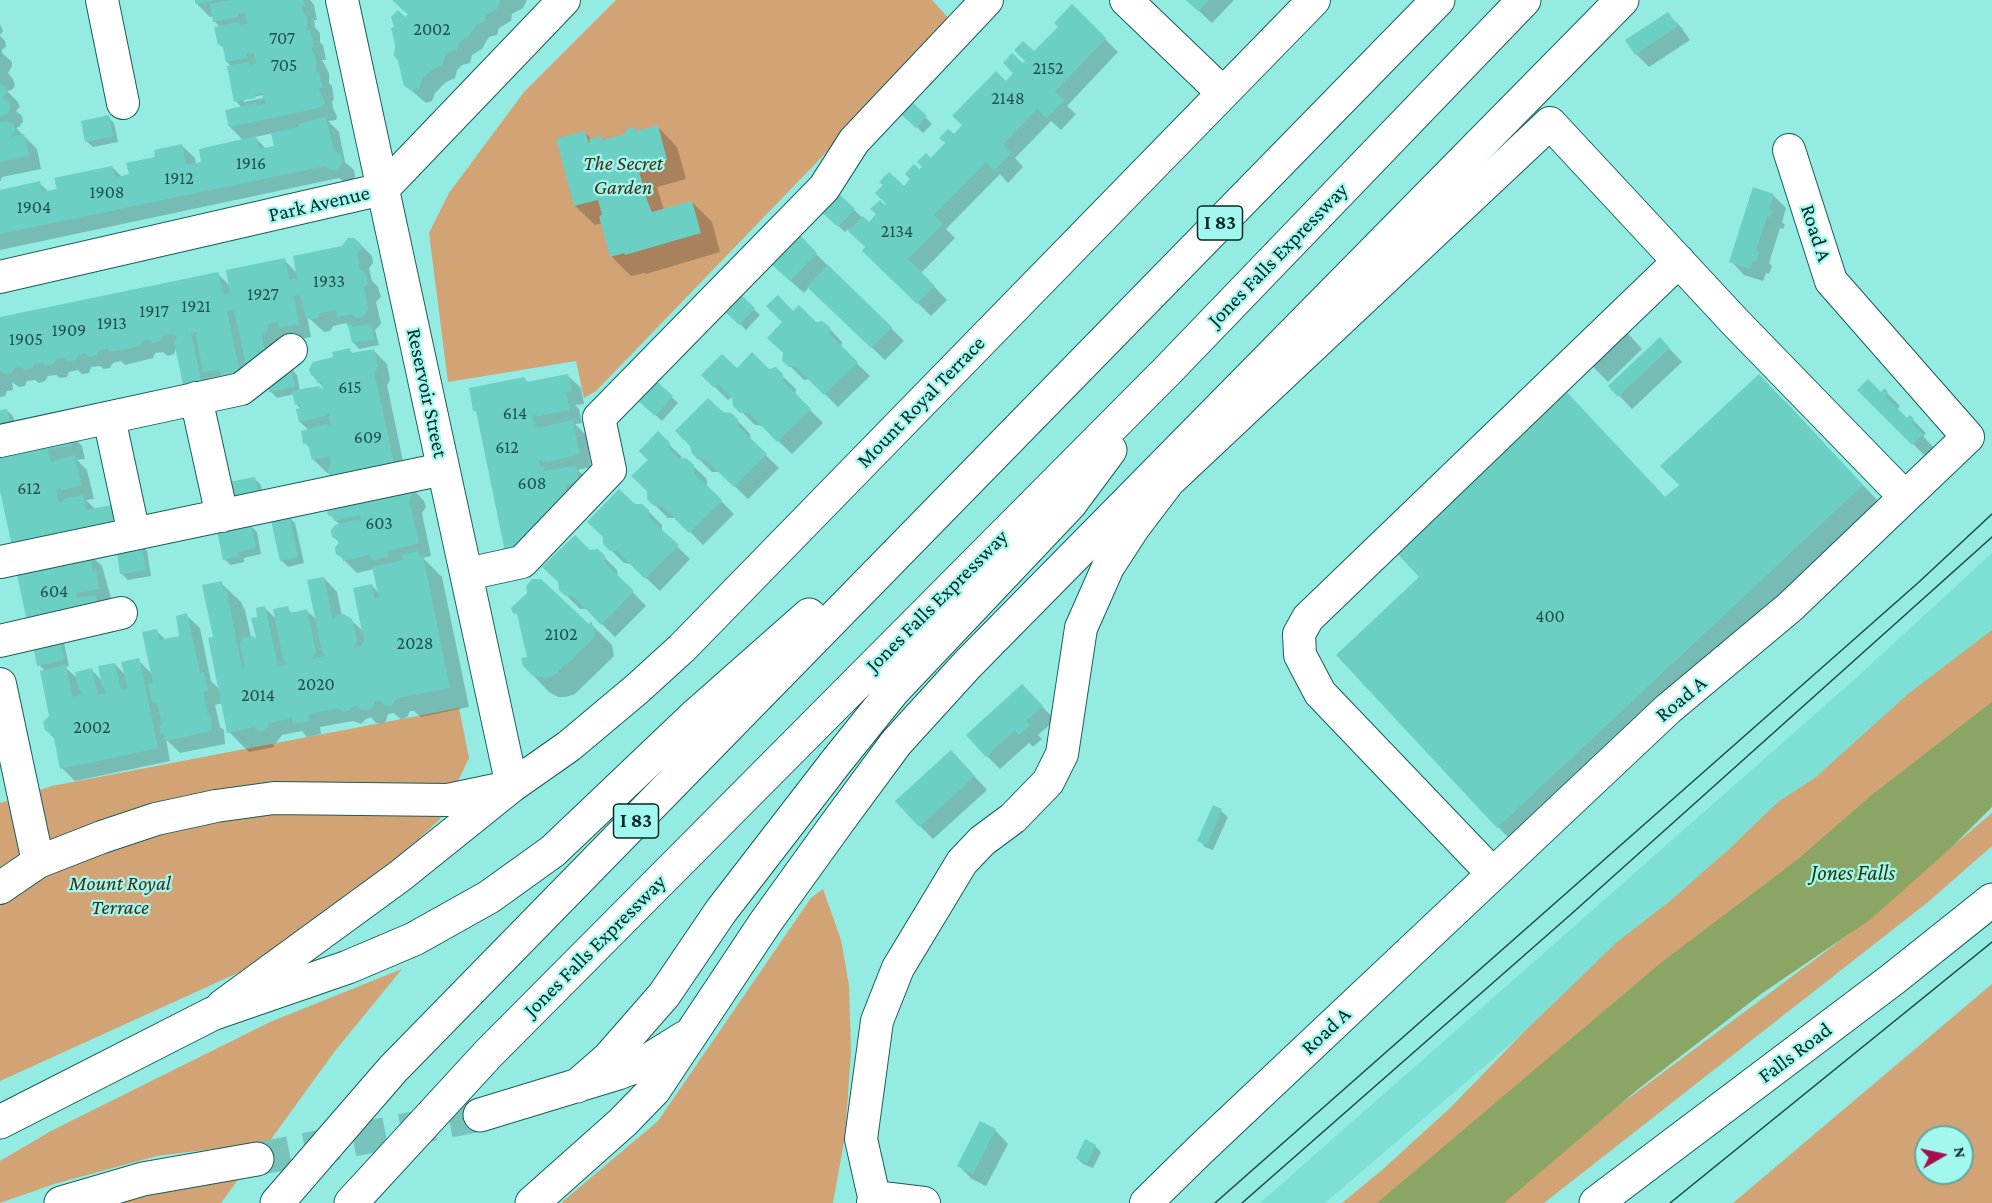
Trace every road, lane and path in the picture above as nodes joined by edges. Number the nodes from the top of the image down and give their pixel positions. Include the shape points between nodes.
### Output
1 (102, 0) edge
2 (342, 0) edge
3 (564, 0) edge
4 (987, 0) edge
5 (1126, 0) edge
6 (1314, 0) edge
7 (1438, 0) edge
8 (1524, 0) edge
9 (1622, 0) edge
10 (1223, 93) junction
11 (123, 103) dead end
12 (1789, 150) dead end
13 (383, 189) junction
14 (1679, 261) junction
15 (0, 277) edge
16 (291, 350) dead end
17 (1168, 369) junction
18 (196, 398) junction
19 (109, 418) junction
20 (0, 441) edge
21 (1002, 446) junction
22 (443, 469) junction
23 (1905, 498) junction
24 (222, 516) junction
25 (134, 534) junction
26 (0, 562) edge
27 (466, 574) junction
28 (121, 613) dead end
29 (0, 641) edge
30 (0, 684) edge
31 (512, 786) junction
32 (38, 862) junction
33 (1493, 874) junction
34 (0, 888) edge
35 (1992, 900) edge
36 (212, 1014) junction
37 (691, 1034) junction
38 (577, 1086) junction
39 (480, 1115) tunnel mouth
40 (0, 1122) edge
41 (257, 1159) tunnel mouth
42 (873, 1200) edge
43 (61, 1203) edge
44 (277, 1203) edge
45 (351, 1203) edge
46 (532, 1203) edge
47 (924, 1203) edge
48 (1146, 1203) edge
49 (1596, 1203) edge

1 - 11 street
2 - 13 street, Reservoir Street
3 - 13 street, Park Avenue
4 - 27 street via 855,141 824,188 599,418 610,470 522,562
5 - 10 street
6 - 10 street, Mount Royal Terrace
7 - 21 main road, I 83
8 - 17 main road, Jones Falls Expressway / I 83
9 - 37 main road via 968,665 896,744 765,923
10 - 31 street, Mount Royal Terrace via 682,648 569,746
12 - 23 street, Road A via 1831,281 1968,437
13 - 15 street, Park Avenue
13 - 22 street, Reservoir Street
14 - 23 street
14 - 33 street via 1308,618 1299,634 1300,655 1320,693
14 - 42 street via 1550,123 1169,482 1108,567 1081,628 1062,754 1048,782 962,862 898,968 877,1021 861,1139
16 - 18 street via 241,388
17 - 38 main road via 1070,504 893,691 721,911 664,995 608,1059
17 - 45 main road, Jones Falls Expressway / I 83 via 489,1053
18 - 19 street
18 - 24 street
19 - 20 street
19 - 25 street
21 - 36 main road via 697,714 553,851 489,897 414,939 348,967
21 - 44 main road, I 83 via 393,1069
22 - 24 street
22 - 27 street, Reservoir Street
23 - 33 street, Road A via 1790,608 1668,709
24 - 25 street
25 - 26 street
27 - 31 street, Reservoir Street
28 - 29 street
30 - 32 street
31 - 32 street, Mount Royal Terrace via 448,800 274,798 216,806 156,819
31 - 36 street, Mount Royal Terrace via 400,876
32 - 34 street, Mount Royal Terrace
33 - 48 street, Road A
35 - 49 main road, Falls Road
36 - 40 main road
37 - 38 main road via 644,1063
37 - 46 main road via 654,1090
38 - 39 main road
41 - 43 main road via 142,1179
42 - 47 street

